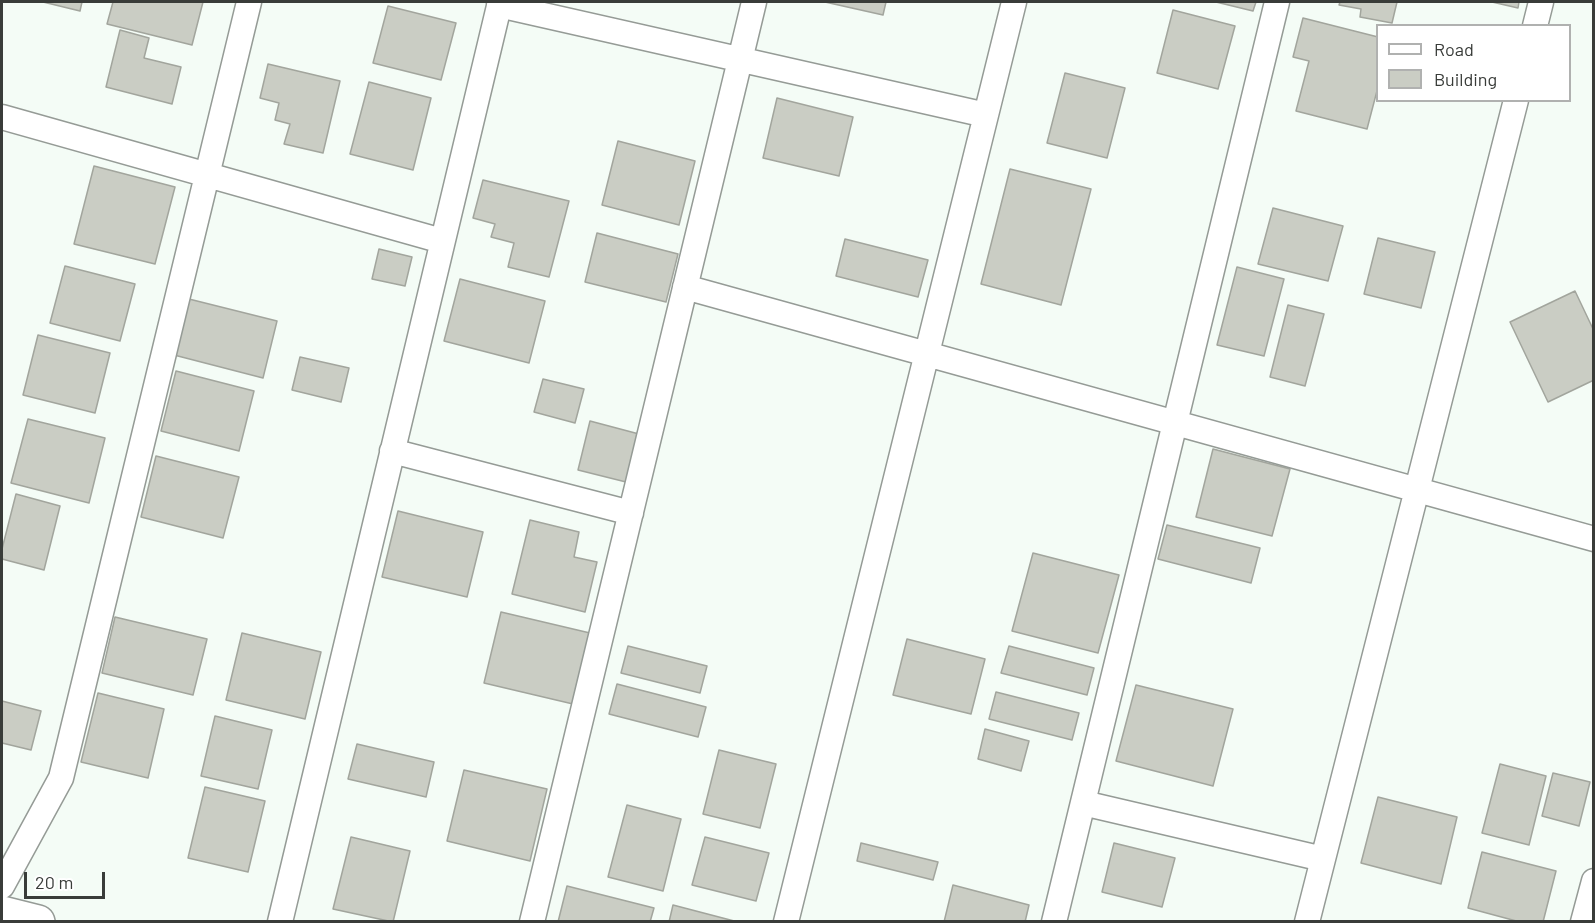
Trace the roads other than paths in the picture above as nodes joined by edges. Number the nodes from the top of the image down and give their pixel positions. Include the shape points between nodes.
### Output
1 (249, 2) edge
2 (754, 2) edge
3 (1014, 2) edge
4 (1277, 2) edge
5 (1541, 2) edge
6 (499, 3) edge
7 (1536, 24) edge
8 (741, 59) junction
9 (1515, 102) edge
10 (986, 115) junction
11 (2, 117) edge
12 (207, 175) junction
13 (442, 241) junction
14 (685, 287) junction
15 (927, 354) junction
16 (1175, 423) junction
17 (392, 451) junction
18 (1417, 490) junction
19 (631, 513) junction
20 (1593, 539) edge
21 (1083, 803) junction
22 (1323, 859) junction
23 (1593, 881) edge
24 (2, 886) edge
25 (2, 913) edge
26 (38, 921) edge
27 (280, 921) edge
28 (532, 921) edge
29 (786, 921) edge
30 (1054, 921) edge
31 (1307, 921) edge
32 (1582, 921) edge

1 - 12 street
2 - 8 street
3 - 10 street
4 - 16 street
5 - 7 street
6 - 8 street
6 - 13 street
8 - 10 street
8 - 14 street
9 - 18 street
10 - 15 street
11 - 12 street
12 - 13 street
12 - 24 street via 61,778
13 - 17 street
14 - 15 street
14 - 19 street
15 - 16 street
15 - 29 street
16 - 18 street
16 - 21 street
17 - 19 street
17 - 27 street
18 - 20 street
18 - 22 street
19 - 28 street
21 - 22 street
21 - 30 street
22 - 31 street
23 - 32 street
25 - 26 street

